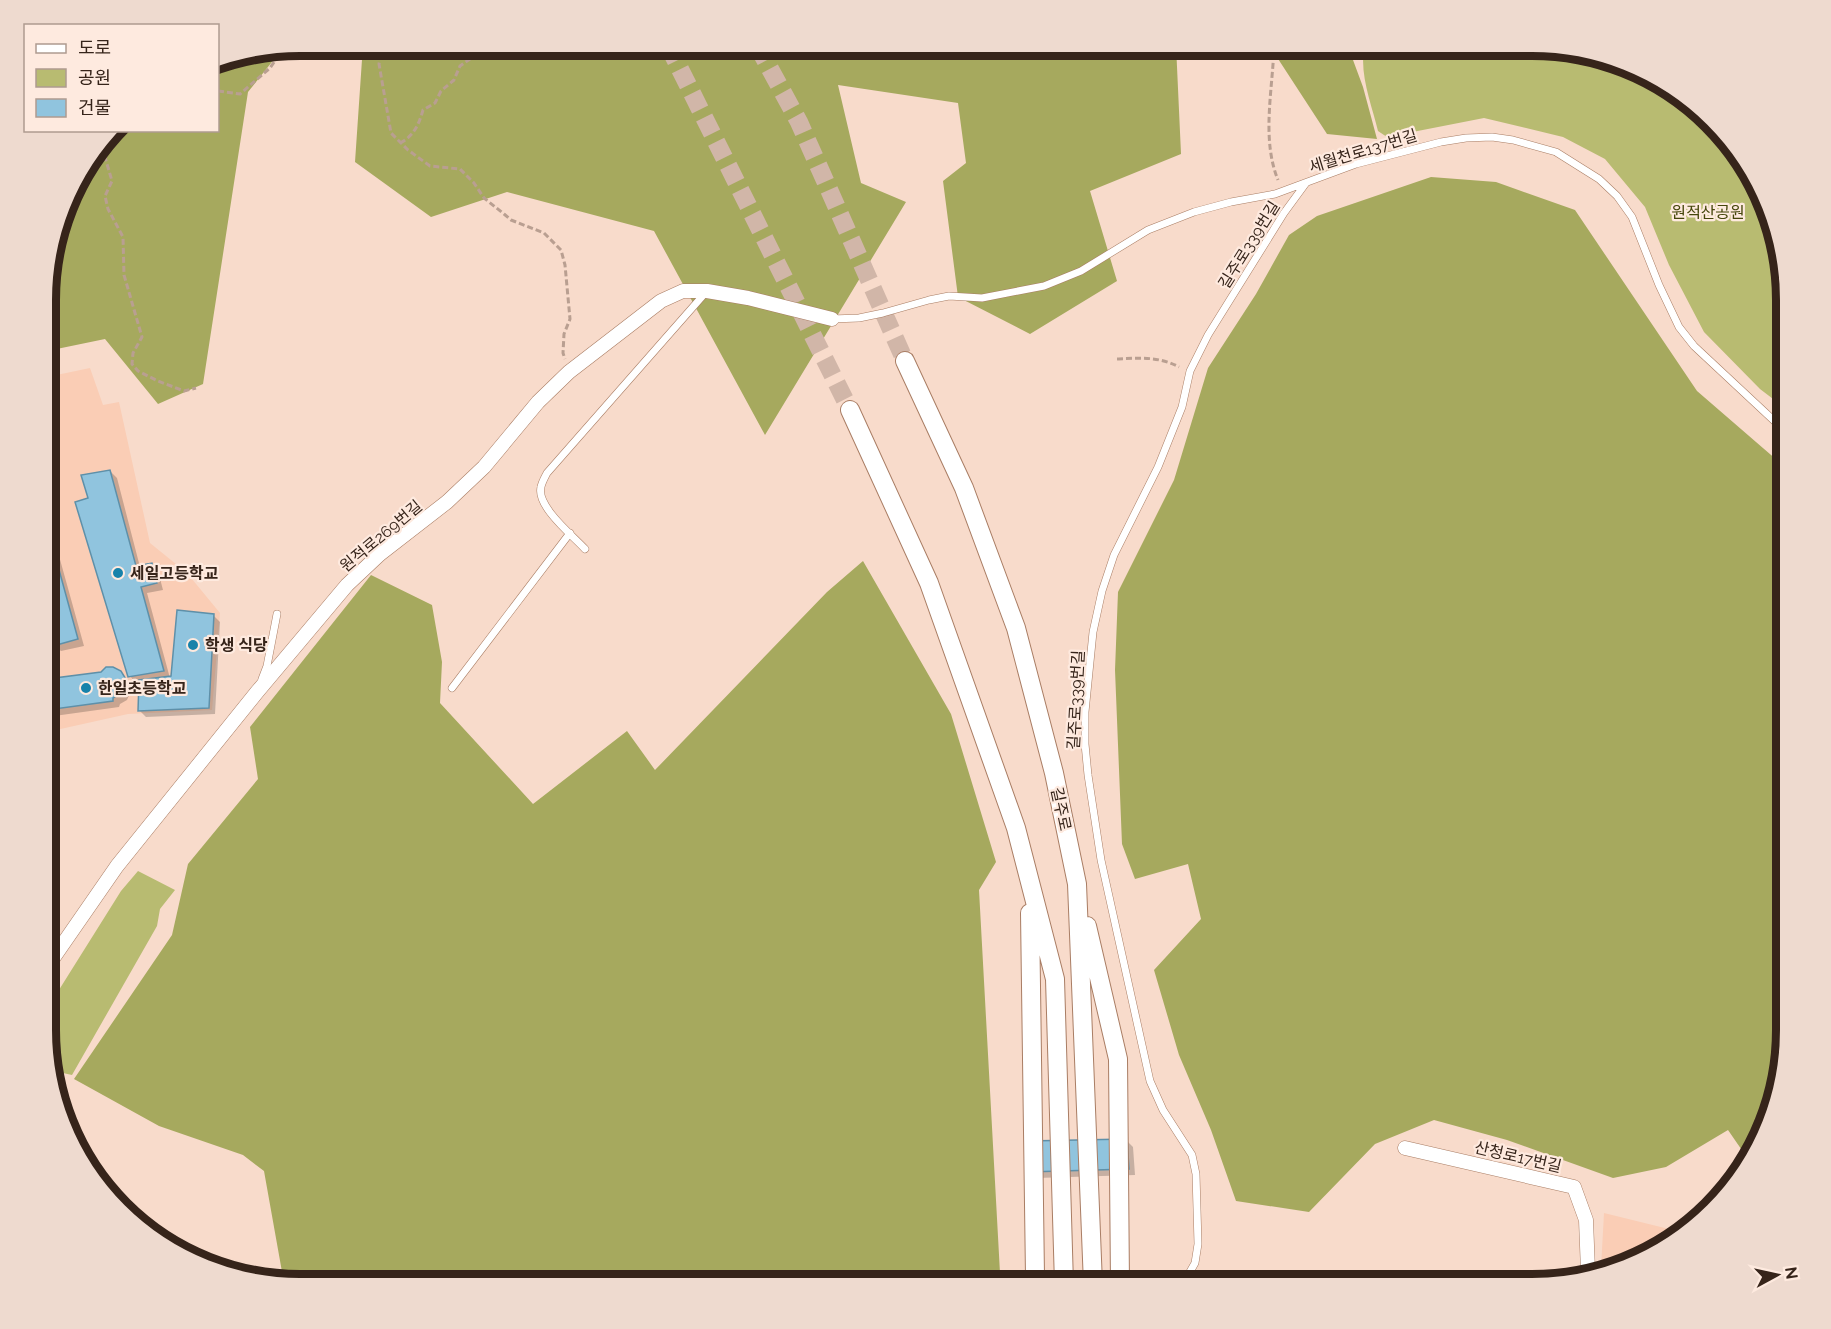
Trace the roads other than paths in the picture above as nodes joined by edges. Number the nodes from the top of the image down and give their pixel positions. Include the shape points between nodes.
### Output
1 (1306, 183) junction
2 (707, 291) junction
3 (832, 319) joint
4 (905, 361) tunnel mouth
5 (850, 410) tunnel mouth
6 (1776, 423) edge
7 (570, 533) junction
8 (585, 549) dead end
9 (278, 614) dead end
10 (452, 688) dead end
11 (257, 692) junction
12 (1030, 881) junction
13 (1077, 884) junction
14 (56, 954) edge
15 (1405, 1148) dead end
16 (1588, 1267) edge
17 (1035, 1274) edge
18 (1064, 1274) edge
19 (1093, 1274) edge
20 (1120, 1274) edge
21 (1189, 1274) edge

1 - 3 lane, 세월천로137번길 via 1185,215 1148,230 1081,271 1044,286 982,298 949,296 859,318
1 - 6 lane, 세월천로137번길 via 1356,164 1466,138 1513,140 1556,152 1599,179 1617,196 1632,217 1679,327 1694,346
1 - 21 lane, 길주로339번길 via 1208,335 1190,371 1182,407 1158,467 1114,555 1093,632 1085,744 1101,860 1150,1081 1162,1110 1192,1155 1198,1244
2 - 3 street, 원적로269번길
2 - 7 lane via 547,473 540,488 542,500
2 - 11 street, 원적로269번길 via 683,291 661,301 569,372 538,402 484,467 346,585
4 - 13 main road, 길주로 via 964,488 1016,628 1054,773
5 - 12 main road via 929,583 1016,828
7 - 8 lane
7 - 10 lane
9 - 11 lane
11 - 14 street, 원적로269번길 via 117,866
12 - 17 main road
12 - 18 main road via 1055,979
13 - 19 main road, 길주로
13 - 20 main road via 1118,1059
15 - 16 street, 산청로17번길 via 1574,1187 1586,1220

